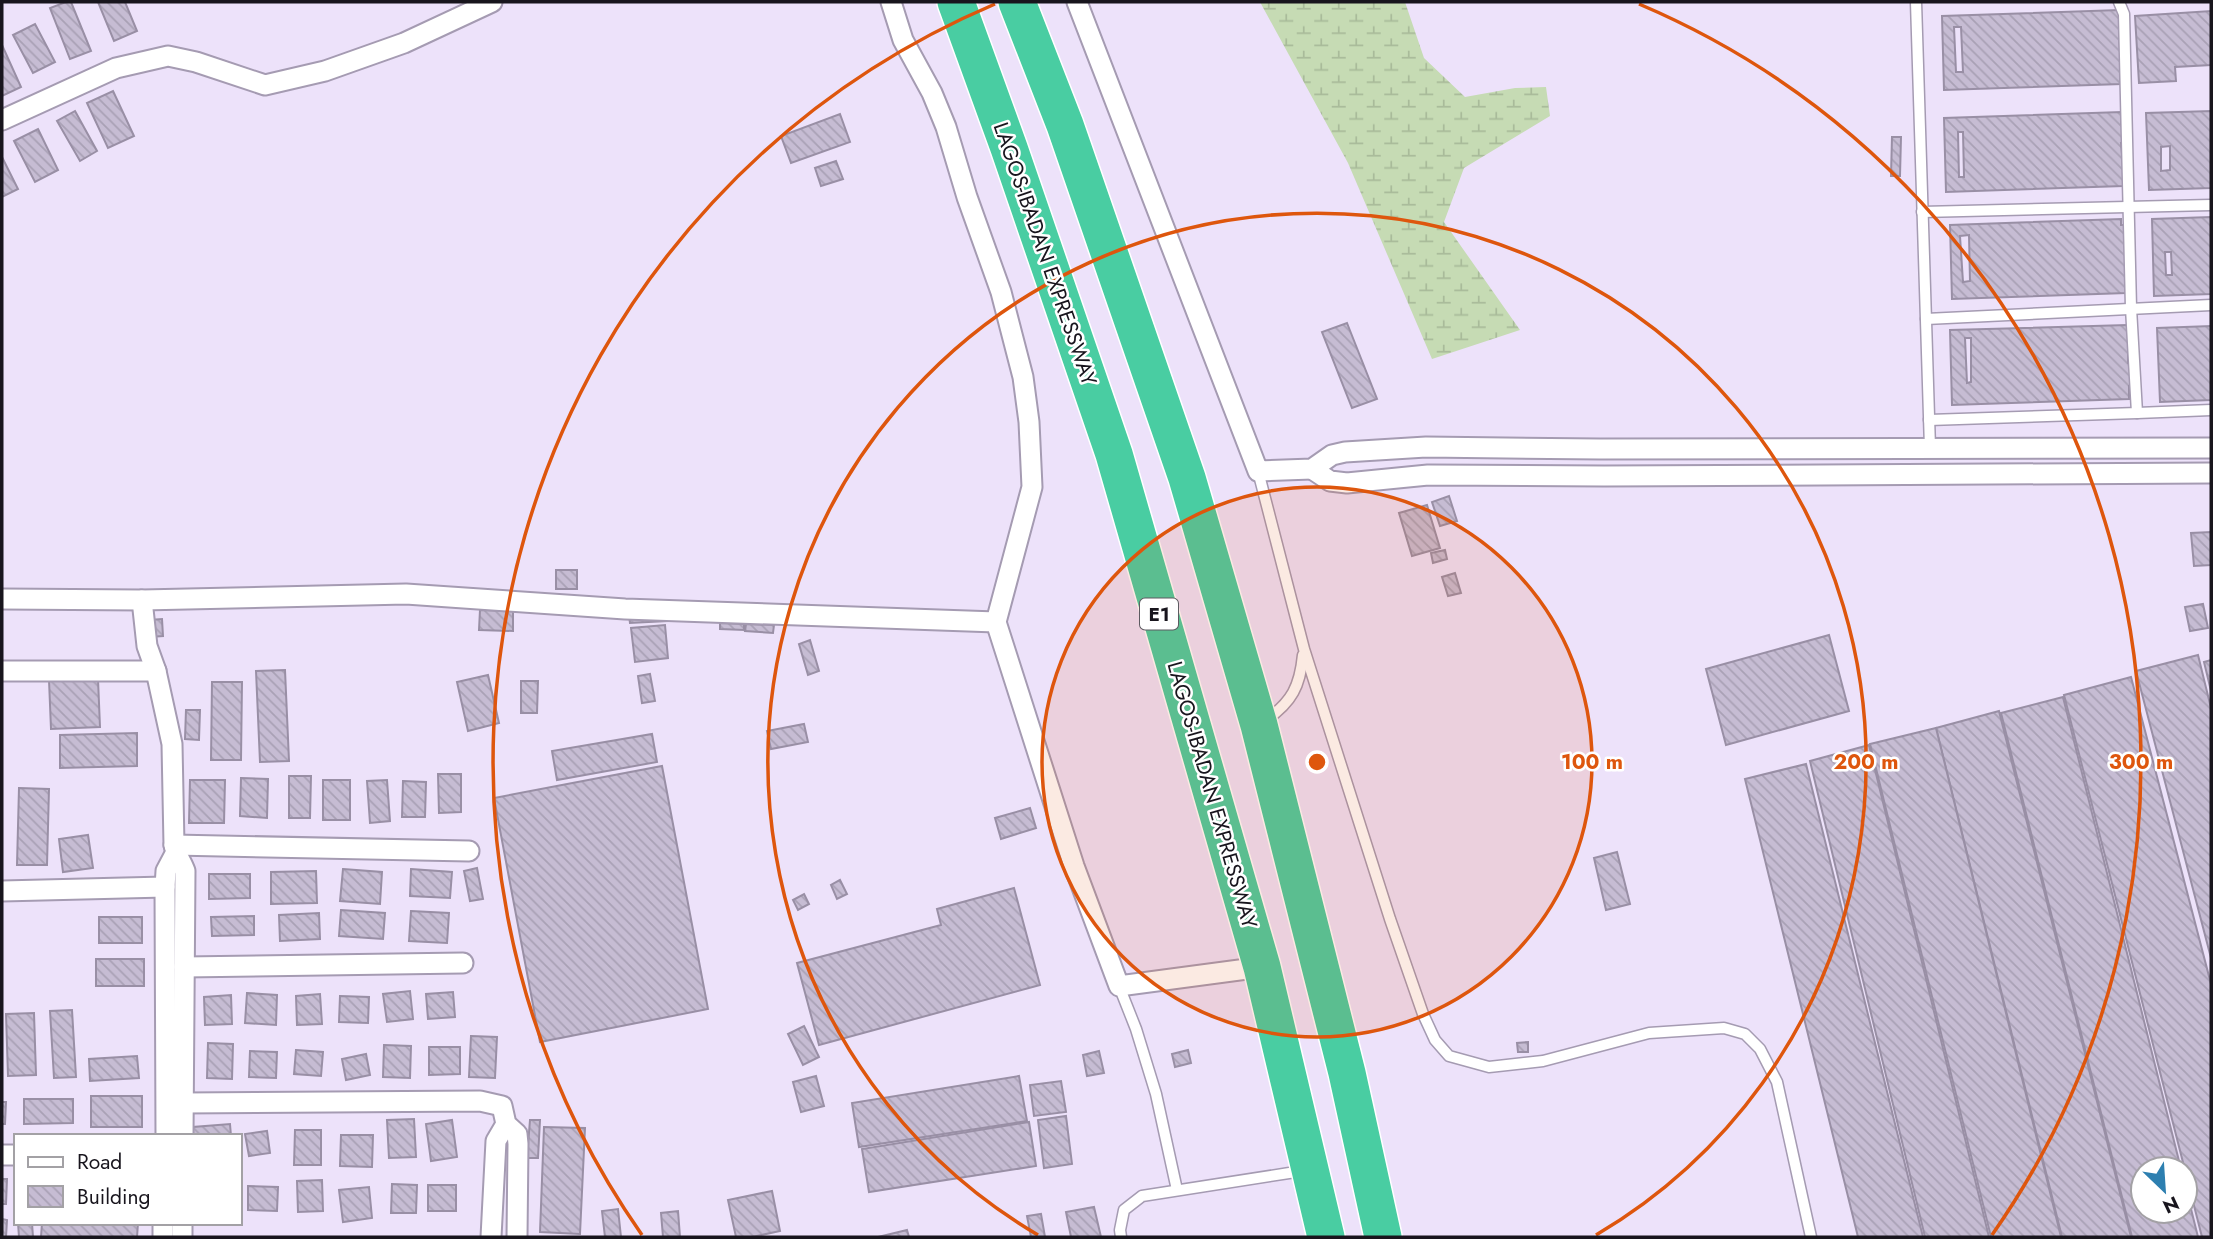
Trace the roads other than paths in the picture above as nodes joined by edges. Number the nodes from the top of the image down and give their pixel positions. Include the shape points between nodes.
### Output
1 (492, 2) edge
2 (891, 2) edge
3 (956, 2) edge
4 (1017, 2) edge
5 (1077, 2) edge
6 (1916, 2) edge
7 (2119, 2) edge
8 (2, 120) edge
9 (2211, 205) edge
10 (2129, 208) junction
11 (1922, 212) junction
12 (2211, 305) edge
13 (2132, 308) junction
14 (1926, 319) junction
15 (2211, 410) edge
16 (2137, 413) junction
17 (1929, 420) junction
18 (1930, 448) junction
19 (2211, 448) edge
20 (1312, 469) junction
21 (1258, 471) junction
22 (2211, 473) edge
23 (2, 599) edge
24 (142, 600) junction
25 (996, 622) junction
26 (1304, 649) junction
27 (2, 671) edge
28 (156, 671) junction
29 (1259, 725) junction
30 (175, 850) junction
31 (469, 851) dead end
32 (165, 887) junction
33 (2, 891) edge
34 (463, 963) dead end
35 (184, 967) junction
36 (1262, 967) junction
37 (1119, 986) junction
38 (183, 1103) junction
39 (506, 1124) junction
40 (166, 1134) edge
41 (183, 1134) edge
42 (1310, 1170) junction
43 (1177, 1190) junction
44 (493, 1237) edge
45 (517, 1237) edge
46 (1121, 1237) edge
47 (1326, 1237) edge
48 (1383, 1237) edge
49 (1811, 1237) edge

1 - 8 street via 404,43 325,71 265,85 168,56 116,68
2 - 25 street via 903,40 946,127 1001,292 1023,377 1031,487
3 - 36 highway, LAGOS-IBADAN EXPRESSWAY / E1 via 1114,454
4 - 29 highway via 1065,125 1187,478
5 - 21 street
6 - 11 lane
7 - 10 lane via 2124,14
9 - 10 lane
10 - 11 lane
10 - 13 lane
11 - 14 lane
12 - 13 lane
13 - 14 lane
13 - 16 lane
14 - 17 lane
15 - 16 lane
16 - 17 lane
17 - 18 lane
18 - 19 street
18 - 20 street via 1426,447 1345,452
20 - 21 street
20 - 22 street via 1330,481 1347,483 1428,475
21 - 26 lane
23 - 24 street
24 - 25 street via 406,594 625,609
24 - 28 street via 146,646
25 - 37 street via 1074,866
26 - 29 lane via 1293,696
26 - 49 lane via 1390,919 1435,1040 1449,1056 1489,1066 1543,1060 1649,1033 1724,1028 1745,1034 1760,1049 1777,1082
27 - 28 street
28 - 30 street via 172,744
29 - 48 highway via 1347,1073
30 - 31 street
30 - 32 street
30 - 35 street via 185,872
32 - 33 street
32 - 40 street
34 - 35 street
35 - 38 street
36 - 37 street
36 - 42 highway, LAGOS-IBADAN EXPRESSWAY / E1
37 - 43 lane via 1156,1094
38 - 39 street via 480,1101 502,1106
38 - 41 street
39 - 44 street via 496,1141
39 - 45 street via 517,1134 518,1144
42 - 43 lane
42 - 47 highway, LAGOS-IBADAN EXPRESSWAY / E1
43 - 46 lane via 1142,1196 1124,1210
44 - 45 street

